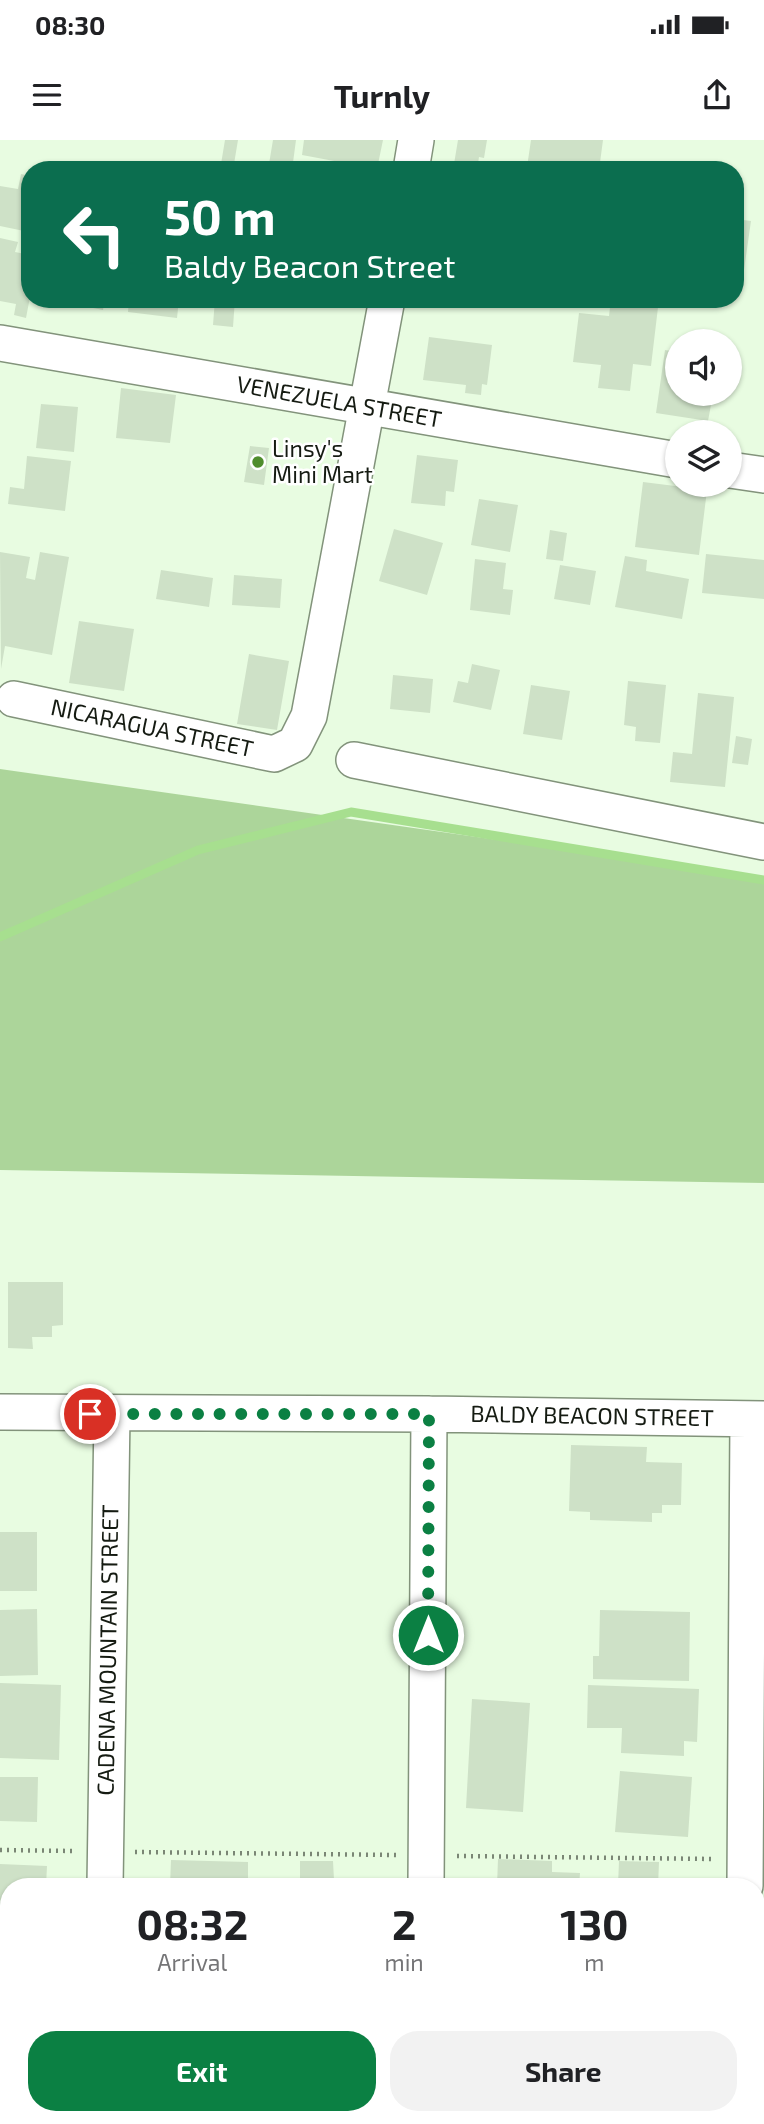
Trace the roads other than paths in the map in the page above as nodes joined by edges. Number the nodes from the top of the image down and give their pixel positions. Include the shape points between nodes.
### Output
1 (416, 140) edge
2 (412, 161) edge
3 (385, 308) edge
4 (0, 343) edge
5 (368, 407) junction
6 (665, 458) edge
7 (742, 472) edge
8 (764, 475) edge
9 (14, 699) dead end
10 (355, 760) dead end
11 (764, 842) edge
12 (0, 1412) edge
13 (112, 1414) junction
14 (429, 1414) junction
15 (756, 1419) edge
16 (426, 1871) edge
17 (745, 1873) edge
18 (105, 1878) edge

1 - 2 street
3 - 5 street, NICARAGUA STREET
4 - 5 street, VENEZUELA STREET
5 - 6 street, VENEZUELA STREET
5 - 9 street, NICARAGUA STREET via 309,716 295,744 274,754
7 - 8 street
10 - 11 street
12 - 13 street, BALDY BEACON STREET
13 - 14 street, BALDY BEACON STREET
13 - 18 street, CADENA MOUNTAIN STREET
14 - 15 street, BALDY BEACON STREET
14 - 16 street
15 - 17 street

